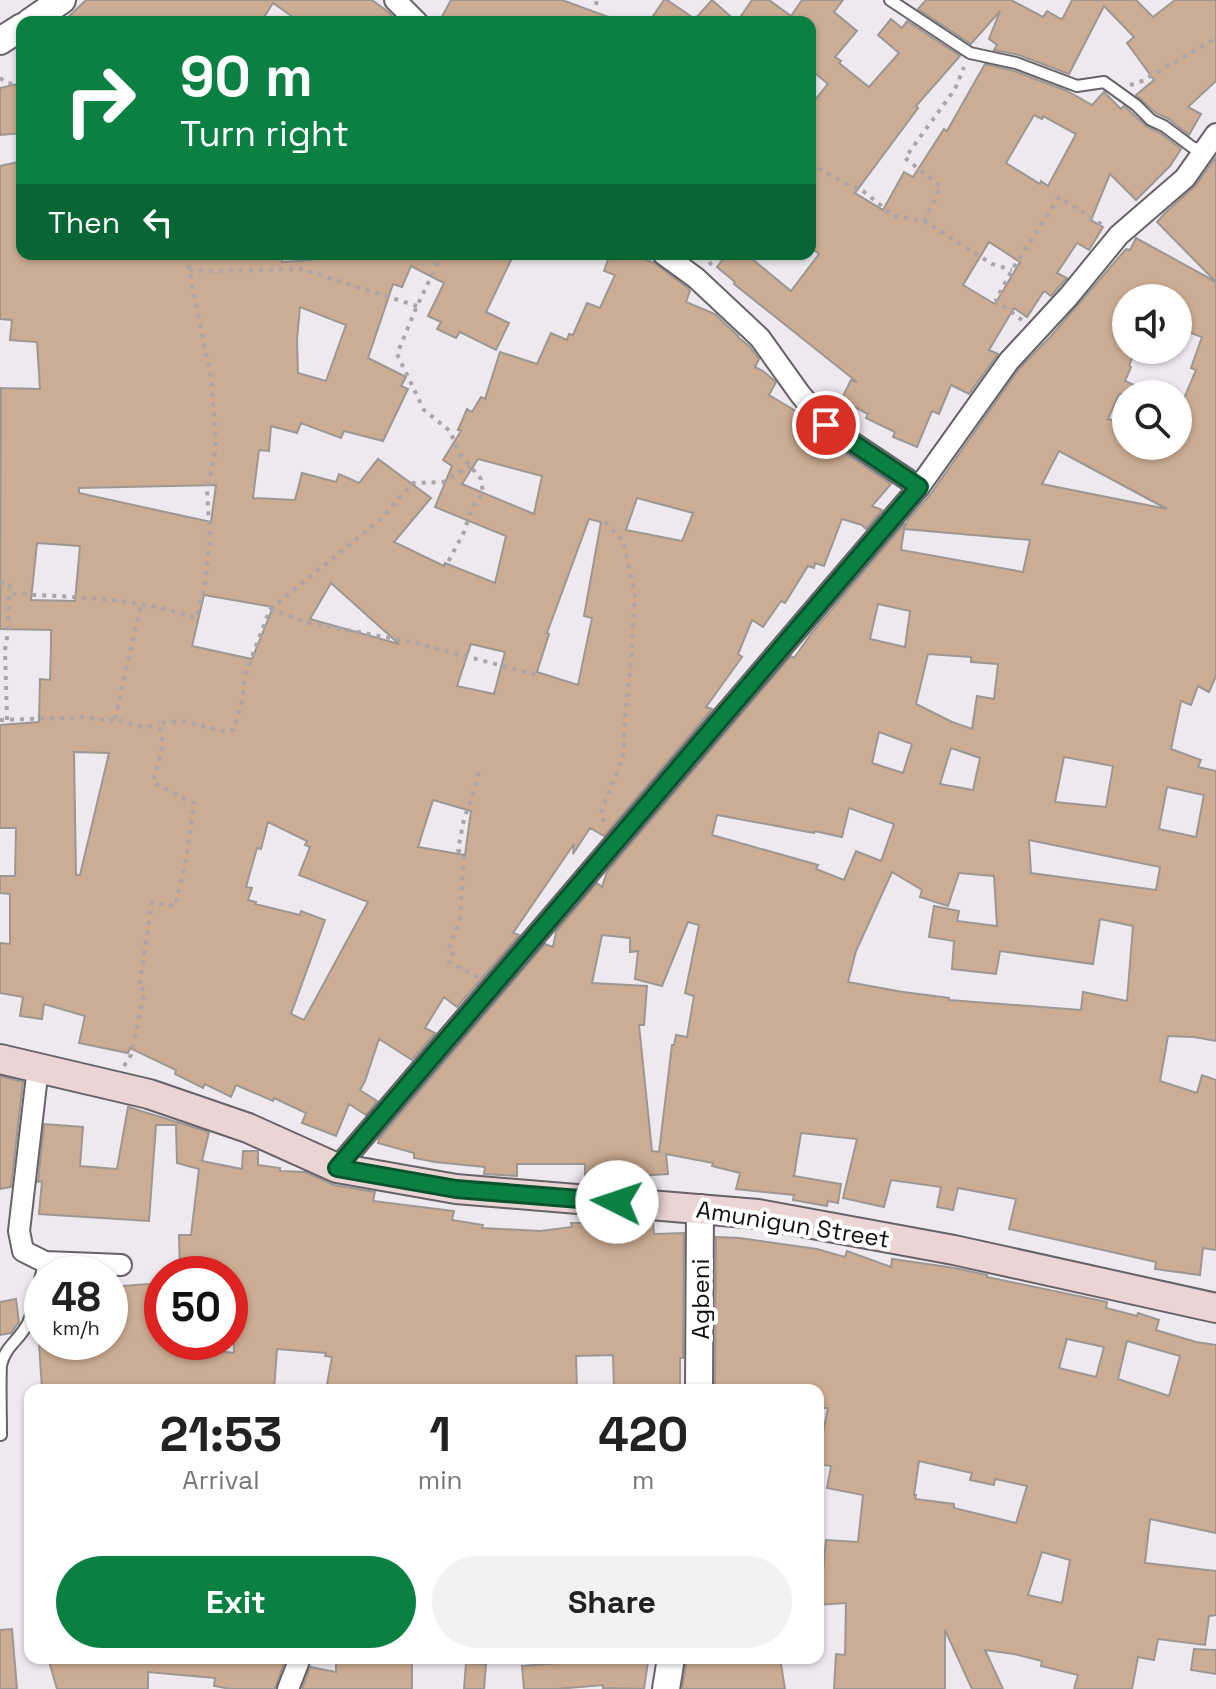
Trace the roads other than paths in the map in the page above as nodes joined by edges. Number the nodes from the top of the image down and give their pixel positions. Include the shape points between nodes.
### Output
1 (395, 0) edge
2 (890, 0) edge
3 (59, 5) edge
4 (40, 16) edge
5 (411, 16) edge
6 (1216, 134) edge
7 (1202, 151) junction
8 (671, 260) edge
9 (919, 487) junction
10 (0, 1059) edge
11 (38, 1067) junction
12 (337, 1168) junction
13 (700, 1208) junction
14 (33, 1256) edge
15 (1216, 1308) edge
16 (24, 1330) edge
17 (699, 1384) edge
18 (1, 1435) edge
19 (298, 1664) edge
20 (670, 1664) edge
21 (288, 1689) edge
22 (666, 1689) edge

1 - 5 street
2 - 7 lane via 970,53 1016,63 1077,86 1104,82 1151,120
3 - 4 street
6 - 7 street
7 - 9 street via 1185,178 1119,235 1009,361
8 - 9 street via 760,338 826,425
9 - 12 street
10 - 11 main road, Amunigun Street
11 - 12 main road, Amunigun Street via 149,1094 248,1128
11 - 14 street via 19,1231 23,1251
12 - 13 main road, Amunigun Street via 456,1189
13 - 15 main road, Amunigun Street via 954,1250
13 - 17 street, Agbeni
16 - 18 lane via 5,1350 0,1369
19 - 21 street
20 - 22 street

